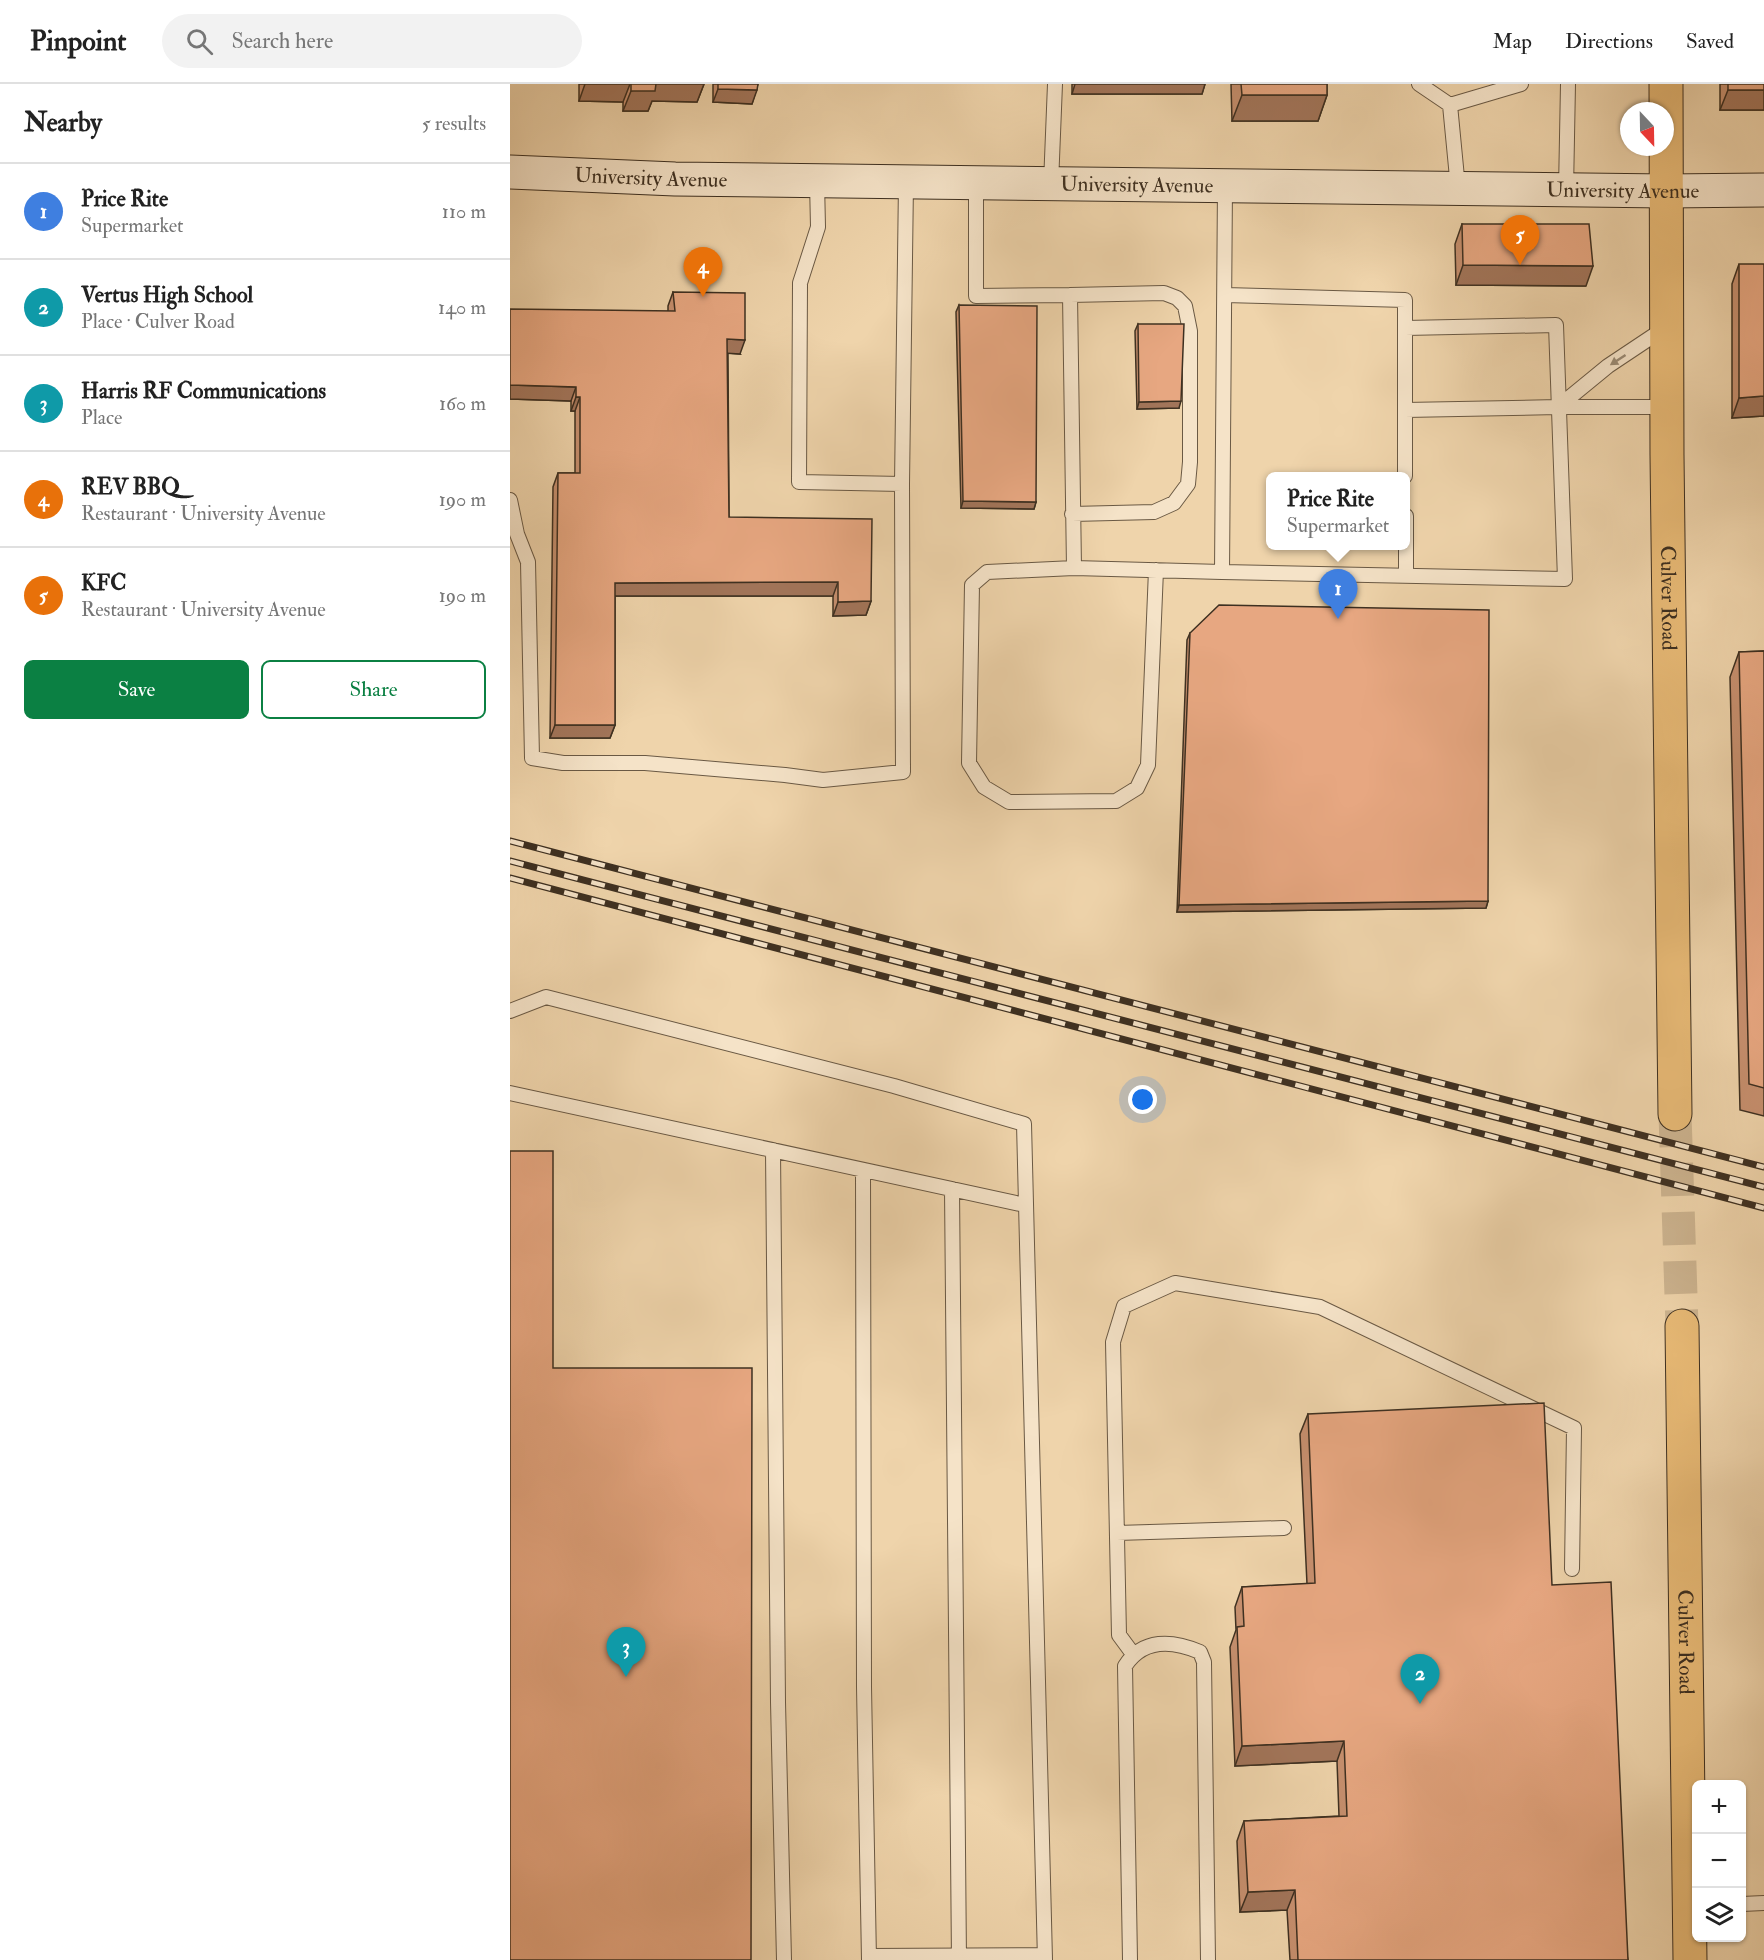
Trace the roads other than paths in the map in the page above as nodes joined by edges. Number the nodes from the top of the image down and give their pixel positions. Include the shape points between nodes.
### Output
1 (1055, 84) edge
2 (1419, 84) edge
3 (1521, 84) edge
4 (1568, 84) edge
5 (1666, 84) edge
6 (1450, 105) junction
7 (510, 172) edge
8 (817, 182) junction
9 (906, 183) junction
10 (975, 184) junction
11 (1051, 184) junction
12 (1225, 186) junction
13 (1458, 188) junction
14 (1566, 190) junction
15 (1764, 190) edge
16 (1666, 191) junction
17 (1070, 295) junction
18 (1224, 295) junction
19 (1405, 327) junction
20 (1666, 327) junction
21 (1558, 407) junction
22 (1667, 407) junction
23 (1405, 410) junction
24 (1405, 472) edge
25 (902, 484) junction
26 (510, 500) edge
27 (1072, 514) junction
28 (1406, 550) edge
29 (1074, 568) junction
30 (1156, 570) junction
31 (1222, 572) junction
32 (1406, 576) junction
33 (510, 1011) edge
34 (510, 1092) edge
35 (1675, 1114) tunnel mouth
36 (773, 1150) junction
37 (863, 1170) junction
38 (952, 1189) junction
39 (1025, 1205) junction
40 (1682, 1326) tunnel mouth
41 (1284, 1528) dead end
42 (1117, 1533) junction
43 (1572, 1569) dead end
44 (1133, 1654) junction
45 (1693, 1888) edge
46 (1764, 1903) edge
47 (1746, 1904) edge
48 (1692, 1925) edge
49 (1045, 1957) edge
50 (869, 1958) edge
51 (959, 1958) edge
52 (784, 1960) edge
53 (1130, 1960) edge
54 (1208, 1960) edge
55 (1690, 1960) edge

1 - 11 lane
2 - 6 lane
3 - 6 lane
4 - 14 lane
5 - 16 main road, Culver Road
6 - 13 lane
7 - 8 main road, University Avenue
8 - 9 main road, University Avenue
8 - 25 lane via 818,227 800,283 799,482
9 - 10 main road, University Avenue
9 - 25 lane
10 - 11 main road, University Avenue
10 - 17 lane via 976,296
11 - 12 main road, University Avenue
12 - 13 main road, University Avenue
12 - 18 lane
13 - 14 main road, University Avenue
14 - 16 main road, University Avenue
15 - 16 main road, University Avenue
16 - 20 main road, Culver Road
17 - 27 lane
17 - 27 lane via 1164,293 1185,306 1190,331 1188,484 1174,503 1154,512
18 - 19 lane via 1405,300
18 - 31 lane
19 - 21 lane via 1556,325
19 - 23 lane
20 -> 21 lane via 1608,366
20 - 22 main road, Culver Road
21 - 22 lane
21 - 23 lane
21 - 32 lane via 1565,579
22 - 35 main road, Culver Road
23 - 24 lane
25 - 26 lane via 903,772 823,780 645,763 563,763 532,758 528,562
27 - 29 lane
28 - 32 lane
29 - 30 lane
29 - 30 lane via 987,572 972,585 969,764 984,787 1009,802 1116,801 1137,788 1148,765
30 - 31 lane
31 - 32 lane
33 - 39 lane via 546,997 894,1086 1024,1124
34 - 36 lane
36 - 37 lane
36 - 52 lane
37 - 38 lane
37 - 50 lane
38 - 39 lane
38 - 51 lane
39 - 49 lane
40 - 45 main road, Culver Road
41 - 42 lane
42 - 43 lane via 1113,1342 1124,1306 1175,1283 1320,1307 1574,1428
42 - 44 lane via 1119,1635
44 - 53 lane via 1125,1666
44 - 54 lane via 1152,1643 1183,1645 1200,1652 1204,1662
46 - 47 lane
48 - 55 main road, Culver Road
49 - 51 lane
50 - 51 lane

